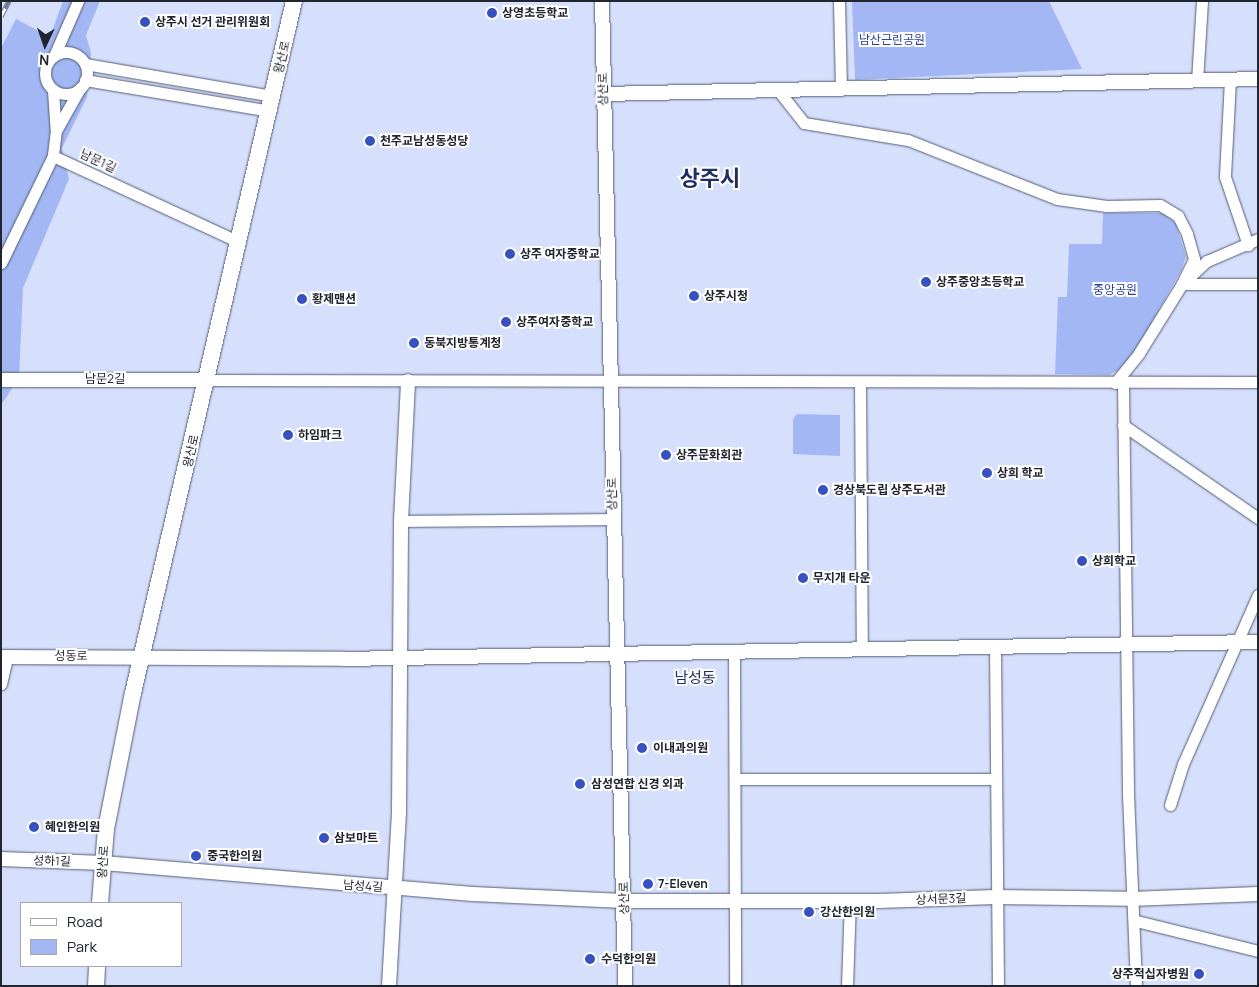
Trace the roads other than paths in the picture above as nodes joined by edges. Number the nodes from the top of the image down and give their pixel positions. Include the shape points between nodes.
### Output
1 (78, 1) edge
2 (294, 1) edge
3 (602, 1) edge
4 (839, 1) edge
5 (1202, 1) edge
6 (65, 32) junction
7 (70, 54) junction
8 (54, 56) junction
9 (85, 64) junction
10 (1230, 80) junction
11 (1258, 80) edge
12 (1197, 81) junction
13 (83, 84) junction
14 (778, 90) junction
15 (841, 90) junction
16 (53, 91) junction
17 (603, 94) junction
18 (271, 104) junction
19 (56, 130) junction
20 (53, 156) junction
21 (239, 242) junction
22 (1253, 242) edge
23 (1, 263) edge
24 (1182, 284) junction
25 (1258, 284) edge
26 (1, 380) edge
27 (208, 380) junction
28 (611, 380) junction
29 (408, 381) junction
30 (860, 382) junction
31 (1258, 382) edge
32 (1120, 383) junction
33 (1123, 425) junction
34 (1258, 518) edge
35 (613, 519) junction
36 (402, 521) junction
37 (1258, 595) edge
38 (1235, 642) junction
39 (1258, 642) edge
40 (1125, 643) junction
41 (995, 646) junction
42 (862, 650) junction
43 (734, 652) junction
44 (616, 654) junction
45 (4, 657) edge
46 (142, 657) junction
47 (400, 658) junction
48 (1, 684) edge
49 (735, 779) junction
50 (995, 779) junction
51 (1170, 805) dead end
52 (1, 859) edge
53 (103, 863) junction
54 (396, 888) junction
55 (1258, 894) edge
56 (995, 897) junction
57 (1131, 899) junction
58 (735, 900) junction
59 (850, 900) junction
60 (624, 901) junction
61 (100, 902) edge
62 (1136, 921) junction
63 (1258, 951) edge
64 (97, 967) edge
65 (96, 986) edge
66 (389, 986) edge
67 (625, 986) edge
68 (735, 986) edge
69 (847, 986) edge
70 (998, 986) edge
71 (1136, 986) edge

1 - 6 street
2 - 18 main road, 왕산로
3 - 17 street, 상산로
4 - 15 street
5 - 12 street
6 - 7 street
6 - 8 street
7 - 8 street
7 - 9 street
8 - 16 street via 46,67 46,76
9 - 13 street
9 - 18 street
10 - 11 street
10 - 12 street
10 - 22 street via 1225,177
12 - 15 street
13 - 16 street via 71,94
13 - 18 street
13 - 19 street
14 - 15 street
14 - 17 street
14 - 24 street via 804,123 908,140 1057,199 1107,206 1160,205 1178,216 1194,259
16 - 19 street
17 - 28 street, 상산로
18 - 21 main road, 왕산로
19 - 20 street
20 - 21 street, 남문1길
20 - 23 street
21 - 27 main road, 왕산로
22 - 24 street via 1207,261
24 - 25 street
24 - 32 street
26 - 27 street, 남문2길
27 - 29 street
27 - 46 main road, 왕산로
28 - 29 street
28 - 30 street
28 - 35 street, 상산로
29 - 36 street
30 - 32 street
30 - 42 street
31 - 32 street
32 - 33 street
33 - 34 street
33 - 40 street
35 - 36 street
35 - 44 street, 상산로
36 - 47 street
37 - 38 street
38 - 39 street, 성동로
38 - 40 street, 성동로
38 - 51 street
40 - 41 street, 성동로
40 - 57 street
41 - 42 street, 성동로
41 - 50 street
42 - 43 street, 성동로
43 - 44 street, 성동로
43 - 49 street
44 - 47 street, 성동로
44 - 60 street, 상산로
45 - 46 street, 성동로
45 - 48 street
46 - 47 street, 성동로
46 - 53 main road, 왕산로 via 106,829
47 - 54 street
49 - 50 street
49 - 58 street
50 - 56 street
52 - 53 street, 성하1길
53 - 54 street, 남성4길
53 - 61 main road, 왕산로
54 - 60 street, 남성4길
54 - 66 street
55 - 57 street, 상서문3길
56 - 57 street, 상서문3길
56 - 59 street, 상서문3길
56 - 70 street
57 - 62 street
58 - 59 street, 상서문3길
58 - 60 street, 상서문3길
58 - 68 street
59 - 69 street
60 - 67 street, 상산로
62 - 63 street
62 - 71 street
64 - 65 main road

